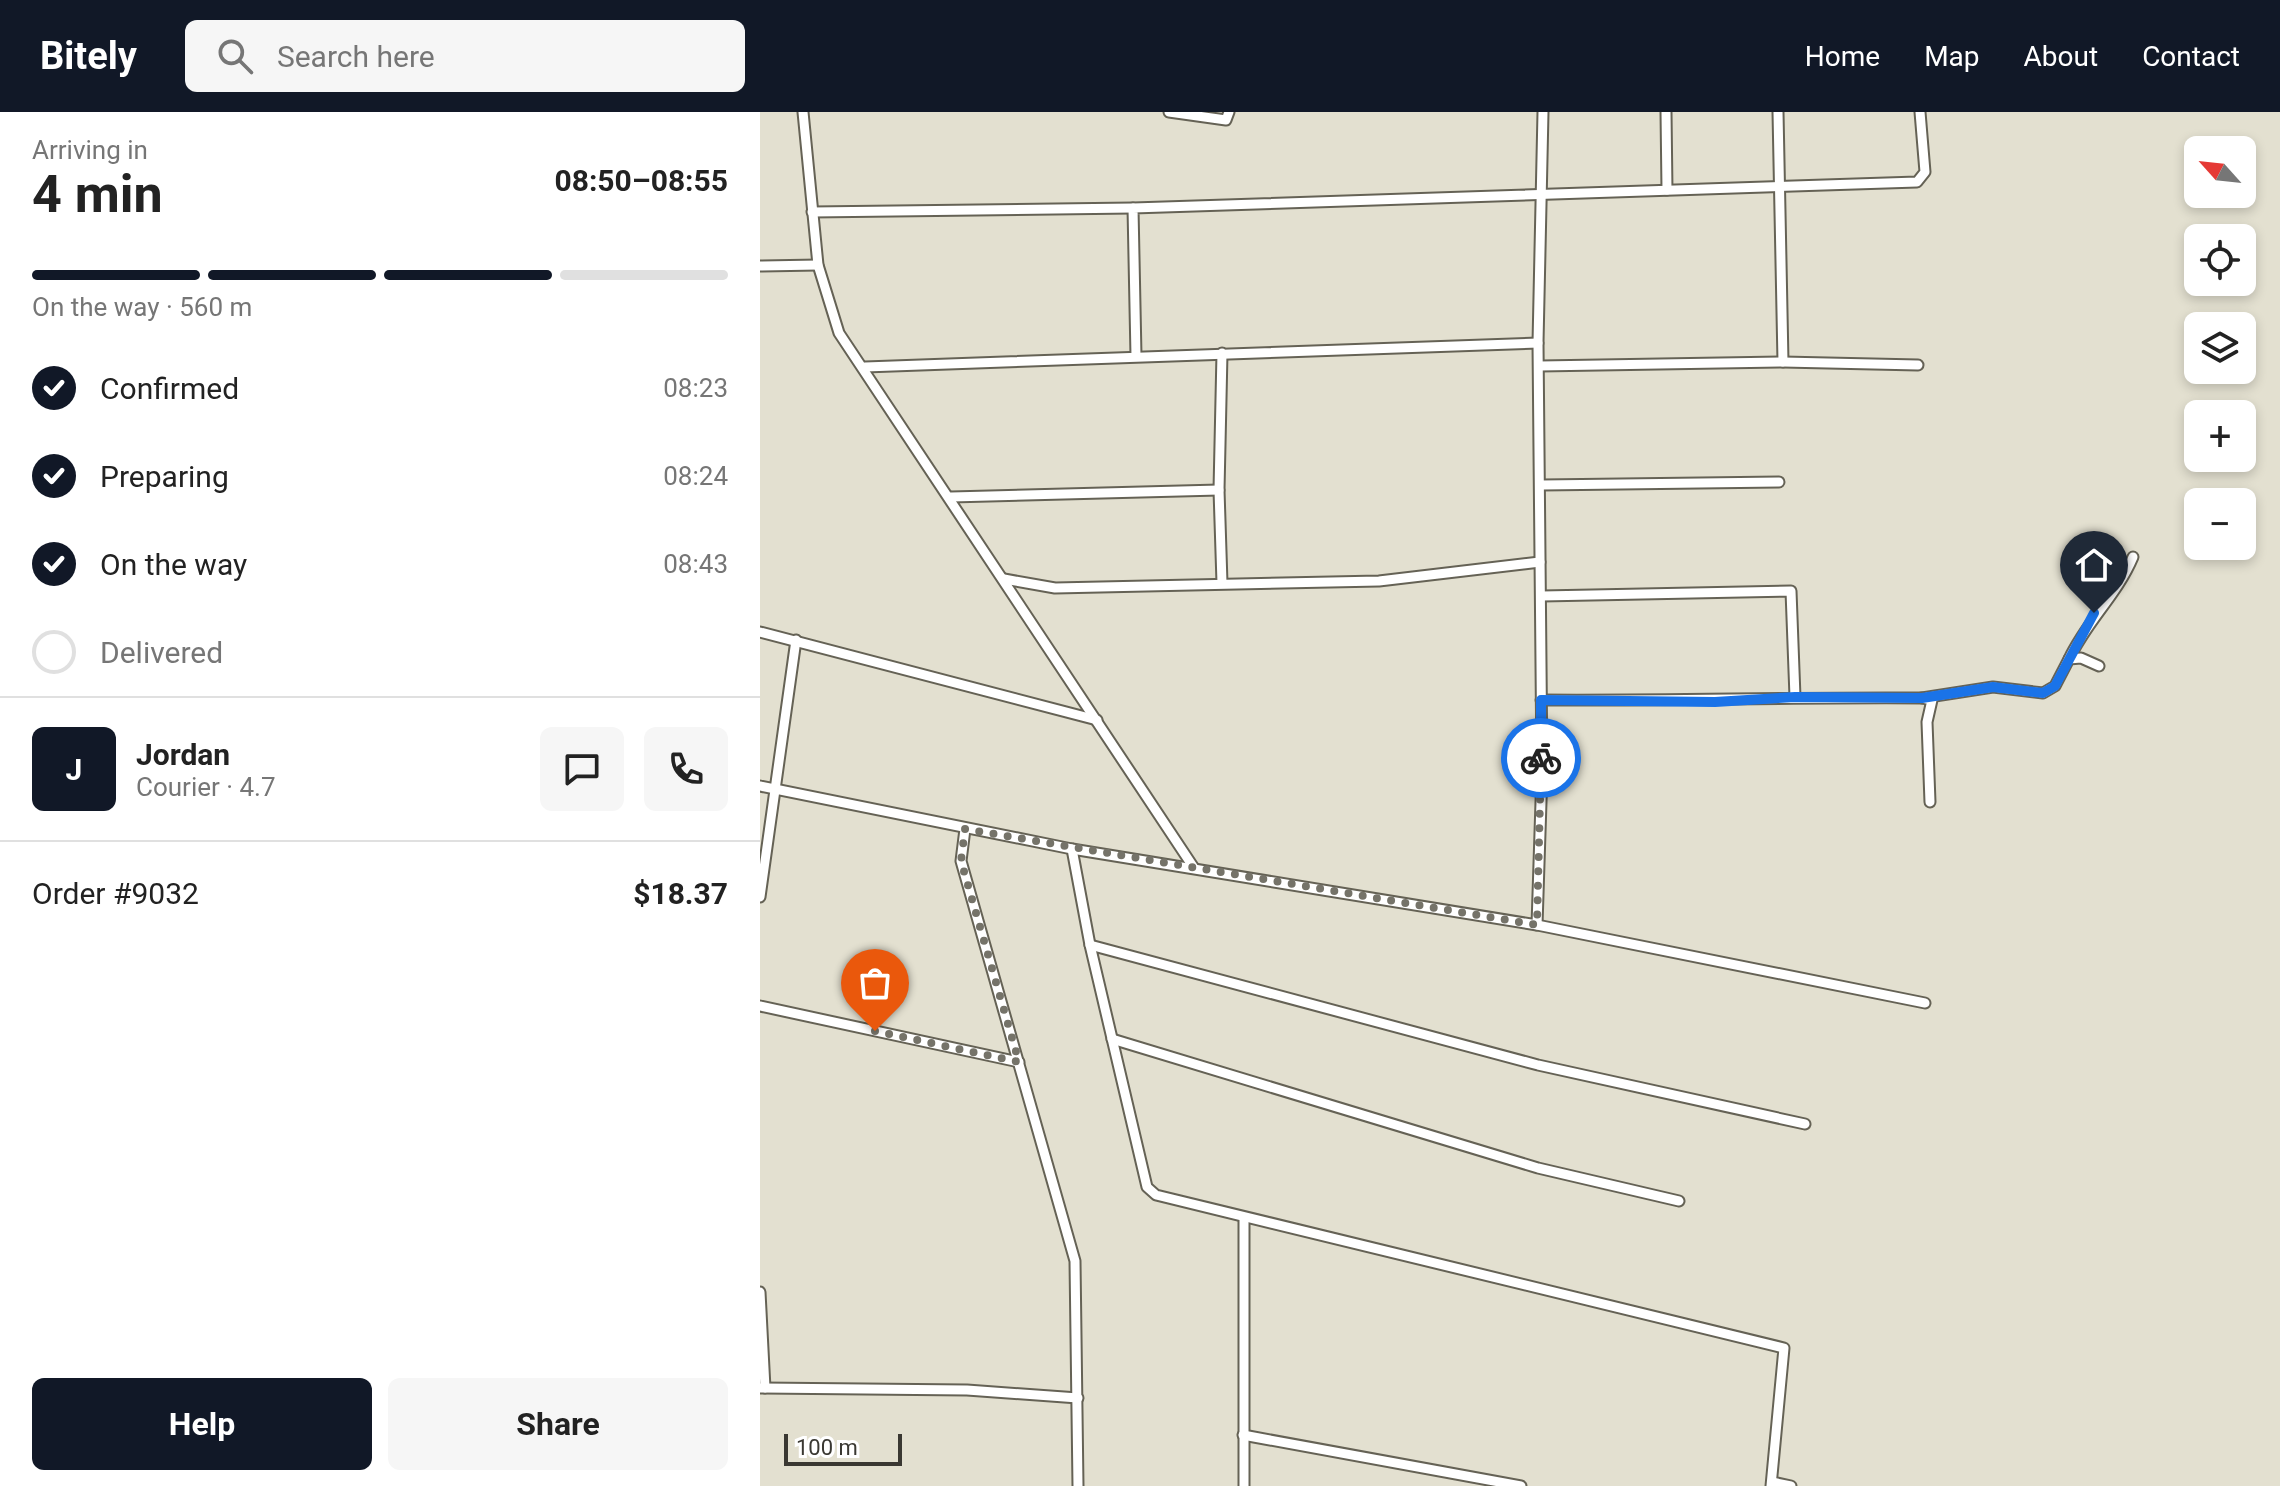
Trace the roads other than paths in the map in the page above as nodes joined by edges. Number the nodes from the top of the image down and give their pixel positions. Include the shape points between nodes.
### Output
1 (803, 112) edge
2 (1169, 112) edge
3 (1229, 112) edge
4 (1543, 112) edge
5 (1666, 112) edge
6 (1778, 112) edge
7 (1920, 112) edge
8 (1781, 188) junction
9 (1667, 190) junction
10 (1543, 194) junction
11 (1133, 208) junction
12 (812, 212) junction
13 (818, 265) junction
14 (760, 266) edge
15 (1538, 343) junction
16 (1222, 353) junction
17 (1136, 356) junction
18 (1783, 362) junction
19 (1918, 365) dead end
20 (1540, 366) junction
21 (865, 367) junction
22 (1779, 482) dead end
23 (1542, 485) junction
24 (1219, 490) junction
25 (951, 497) junction
26 (2133, 557) dead end
27 (1540, 562) junction
28 (1004, 579) junction
29 (1222, 583) junction
30 (1542, 596) junction
31 (760, 632) edge
32 (796, 640) junction
33 (2069, 659) junction
34 (2099, 666) dead end
35 (1795, 697) junction
36 (1922, 698) junction
37 (1541, 700) junction
38 (1097, 720) junction
39 (760, 786) edge
40 (775, 789) junction
41 (1930, 802) dead end
42 (965, 829) junction
43 (1072, 849) junction
44 (1194, 868) junction
45 (760, 897) edge
46 (1537, 925) junction
47 (1090, 945) junction
48 (1925, 1003) dead end
49 (760, 1006) edge
50 (1112, 1039) junction
51 (1019, 1062) junction
52 (1805, 1124) dead end
53 (1679, 1201) dead end
54 (1244, 1219) junction
55 (760, 1292) edge
56 (763, 1388) edge
57 (1078, 1398) junction
58 (1243, 1435) junction
59 (1772, 1484) edge
60 (1078, 1486) edge
61 (1244, 1486) edge
62 (1521, 1486) edge
63 (1791, 1486) edge

1 - 12 street
2 - 3 street via 1226,120
4 - 10 street
5 - 9 street
6 - 8 street
7 - 8 street via 1925,172 1917,182
8 - 9 street
8 - 18 street
9 - 10 street
10 - 11 street
10 - 15 street
11 - 12 street
11 - 17 street
12 - 13 street
13 - 14 street
13 - 21 street via 832,318
15 - 16 street
15 - 20 street
16 - 17 street
16 - 24 street
17 - 21 street
18 - 19 street
18 - 20 street
20 - 23 street
21 - 25 street
22 - 23 street
23 - 27 street
24 - 25 street
24 - 29 street
25 - 28 street
26 - 33 street via 2121,586 2094,613
27 - 29 street via 1379,581
27 - 30 street
28 - 29 street via 1055,588
28 - 38 street
30 - 35 street via 1791,591
30 - 37 street
31 - 32 street
32 - 38 street
32 - 40 street
33 - 34 street
33 - 36 street via 2055,686 2043,693 1993,687
35 - 36 street
35 - 37 street via 1715,702
36 - 41 street via 1932,700 1927,722
37 - 46 street
38 - 44 street
39 - 40 street
40 - 42 street
40 - 45 street
42 - 43 street
42 - 51 street via 961,861
43 - 44 street
43 - 47 street
44 - 46 street
46 - 48 street
47 - 50 street
47 - 52 street via 1538,1065
49 - 51 street
50 - 53 street via 1538,1168
50 - 54 street via 1147,1187 1156,1195
51 - 57 street via 1075,1261
54 - 58 street
54 - 59 street via 1784,1348
55 - 56 street
56 - 57 street via 967,1390
57 - 60 street
58 - 61 street
58 - 62 street
59 - 63 street

